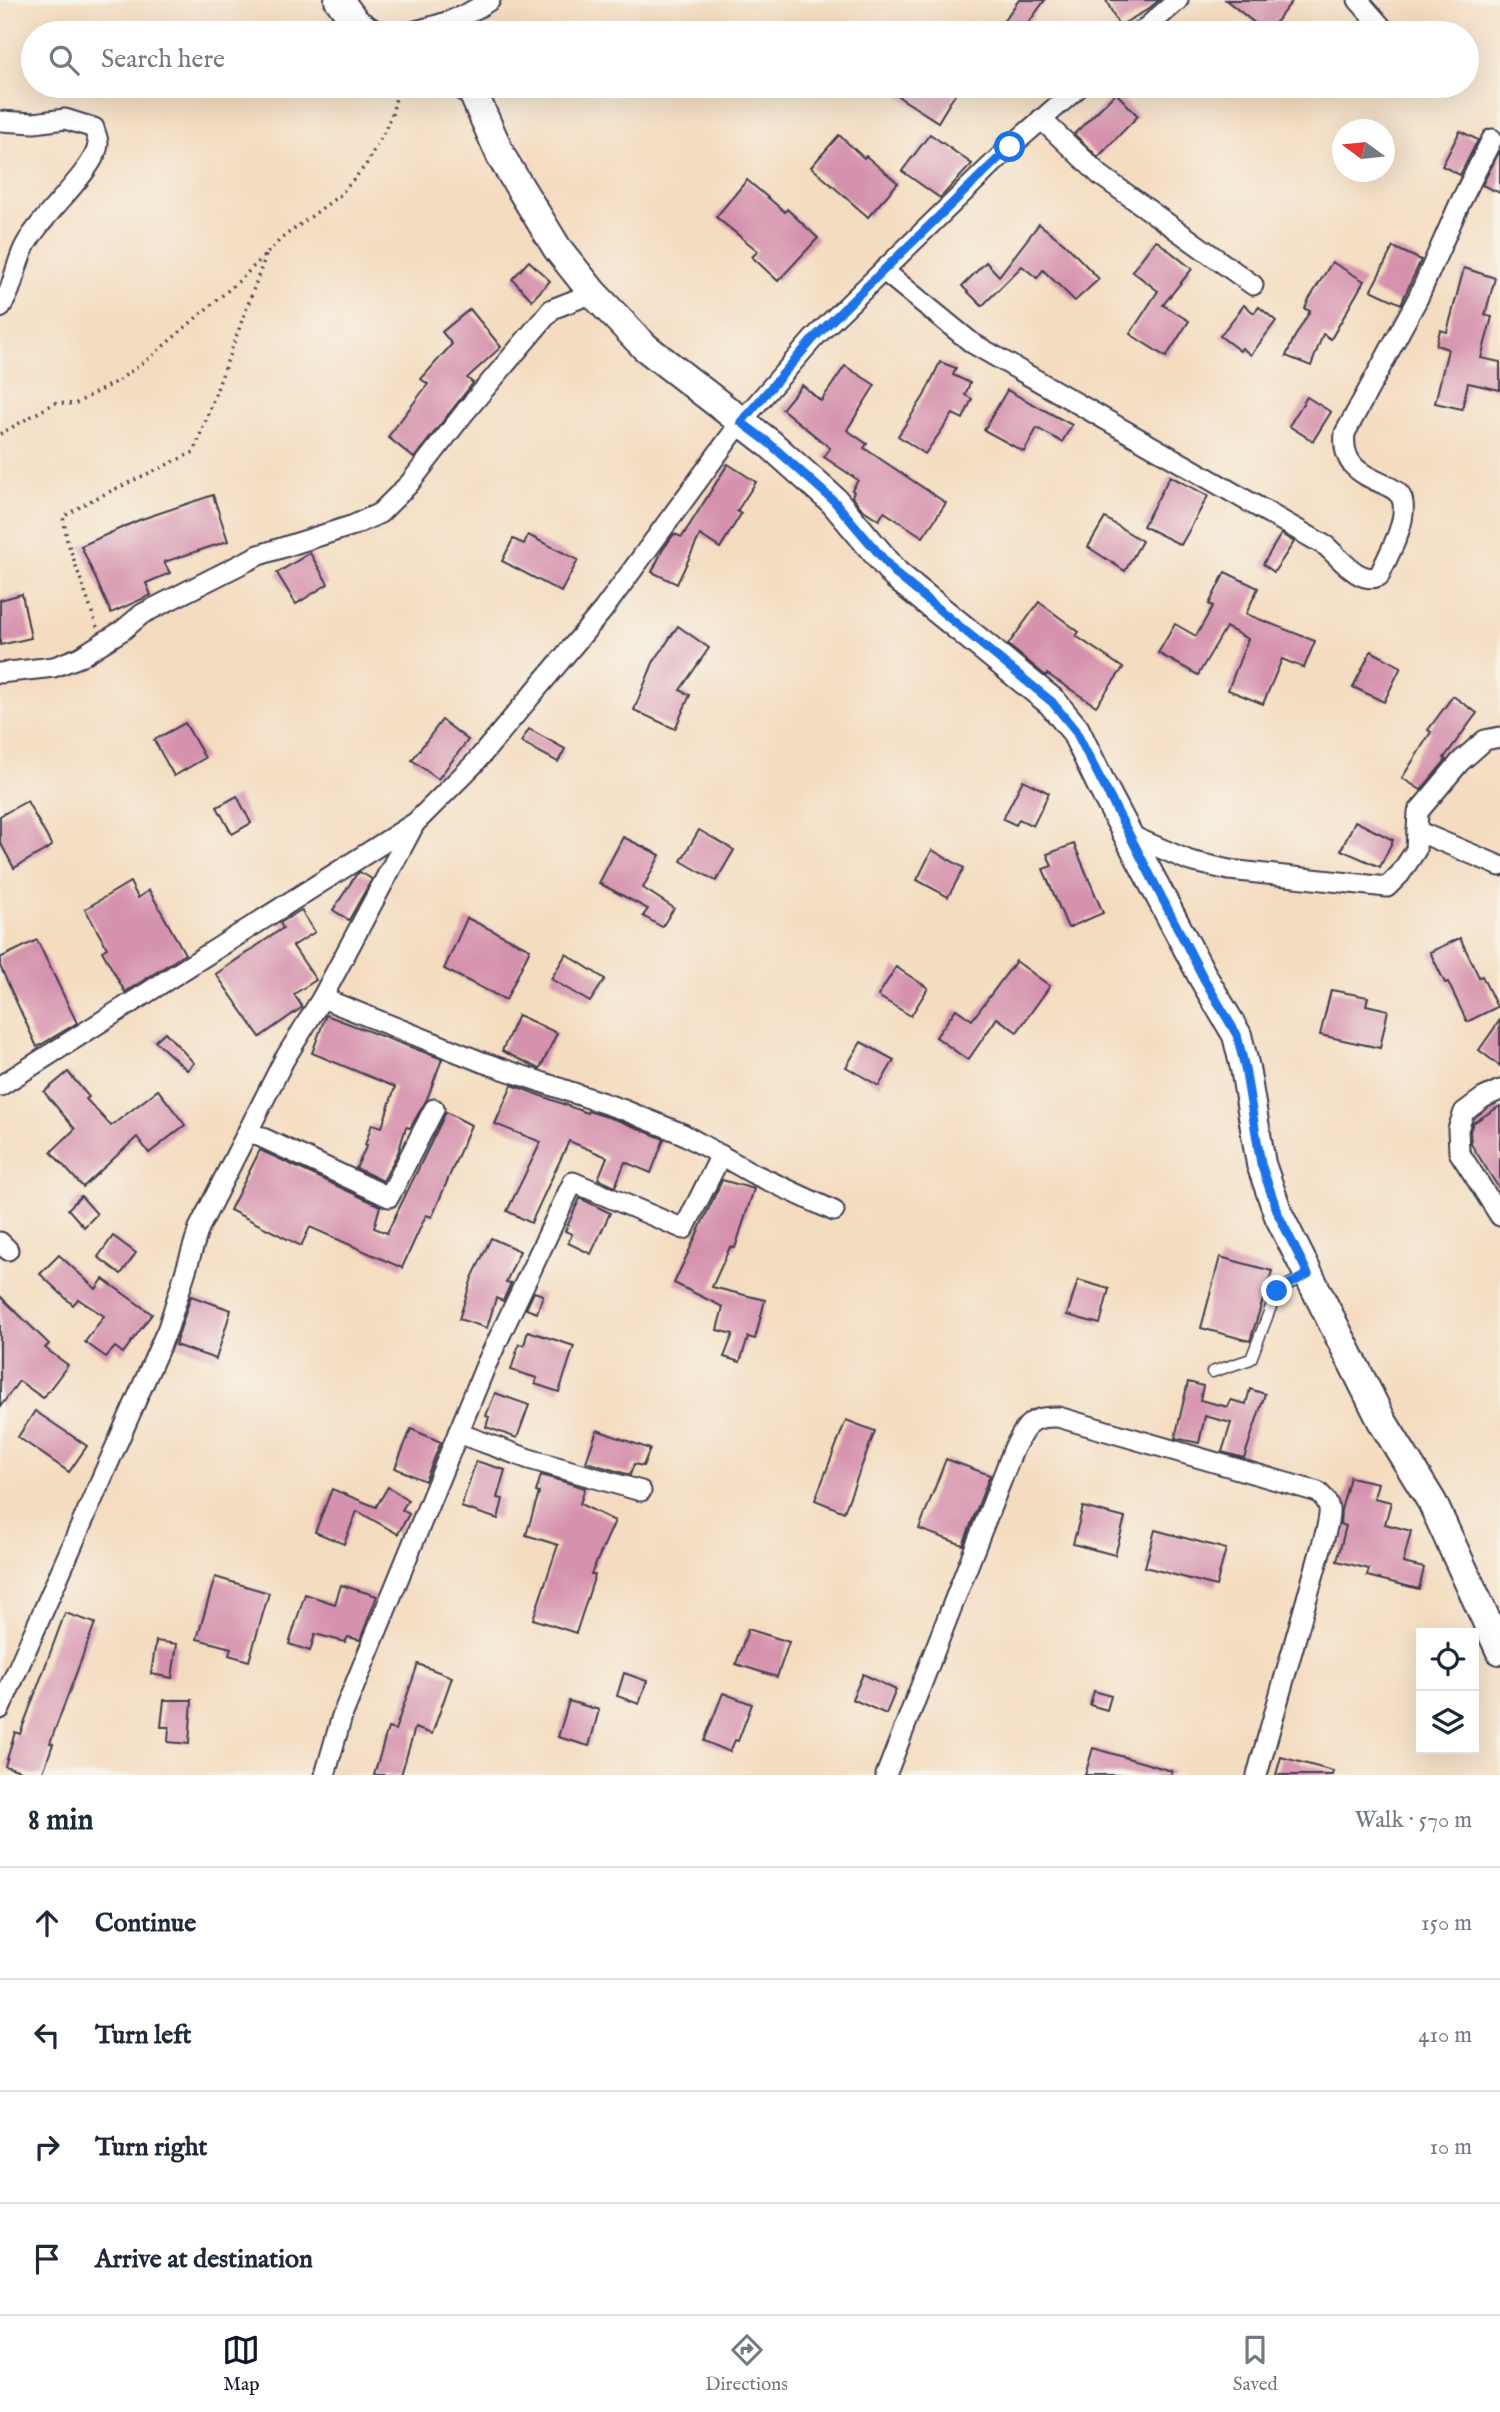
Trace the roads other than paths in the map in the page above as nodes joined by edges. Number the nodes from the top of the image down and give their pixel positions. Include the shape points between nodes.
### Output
1 (339, 0) edge
2 (490, 0) edge
3 (1178, 0) edge
4 (1358, 0) edge
5 (355, 21) edge
6 (450, 21) edge
7 (1154, 21) edge
8 (1376, 21) edge
9 (475, 98) edge
10 (1066, 98) edge
11 (1041, 119) junction
12 (0, 121) edge
13 (1492, 139) dead end
14 (20, 260) junction
15 (884, 271) junction
16 (0, 280) edge
17 (1253, 285) dead end
18 (593, 293) junction
19 (0, 308) edge
20 (741, 422) junction
21 (0, 673) edge
22 (1500, 737) edge
23 (415, 823) junction
24 (1417, 831) junction
25 (1127, 834) junction
26 (1500, 866) edge
27 (322, 998) junction
28 (0, 1086) edge
29 (1500, 1090) edge
30 (434, 1109) dead end
31 (248, 1130) junction
32 (721, 1155) junction
33 (834, 1211) dead end
34 (1500, 1216) edge
35 (1308, 1274) junction
36 (1212, 1372) dead end
37 (458, 1433) junction
38 (641, 1491) dead end
39 (1500, 1650) edge
40 (0, 1709) edge
41 (325, 1775) edge
42 (886, 1775) edge
43 (1257, 1775) edge

1 - 5 street
2 - 6 street
3 - 7 street
4 - 8 street
9 - 18 street via 502,158 557,248
10 - 11 street
11 - 15 street
11 - 17 street via 1100,175
12 - 14 street via 65,119 94,128 98,144 89,167 52,208
13 - 15 street via 1418,298 1345,433 1343,449 1352,464 1403,499 1403,516 1394,540 1379,576 1372,580 1363,578 1326,546 972,343
14 - 16 street
14 - 19 street
15 - 20 street via 814,338
18 - 20 street via 645,347
18 - 21 street via 552,309 380,513 260,555 142,614 80,657 54,667
20 - 23 street via 603,610 474,764
20 - 25 street via 834,501 897,575 1052,702 1075,730
22 - 24 street via 1485,740 1460,762 1418,812
23 - 27 street
23 - 28 street
24 - 25 street via 1416,850 1387,887 1229,870 1190,861
24 - 26 street
25 - 35 street via 1237,1035 1261,1164 1279,1216
27 - 31 street
27 - 32 street via 482,1062 624,1110
29 - 34 street via 1464,1112 1458,1129 1459,1152
30 - 31 street via 389,1197
31 - 40 street via 200,1228 168,1328
32 - 33 street
32 - 37 street via 684,1229 573,1182
35 - 36 lane via 1277,1291 1251,1359
35 - 39 street via 1382,1421 1432,1502
37 - 38 street
37 - 41 street via 342,1716
42 - 43 street via 1014,1448 1026,1427 1041,1416 1292,1484 1318,1492 1327,1500 1326,1531

